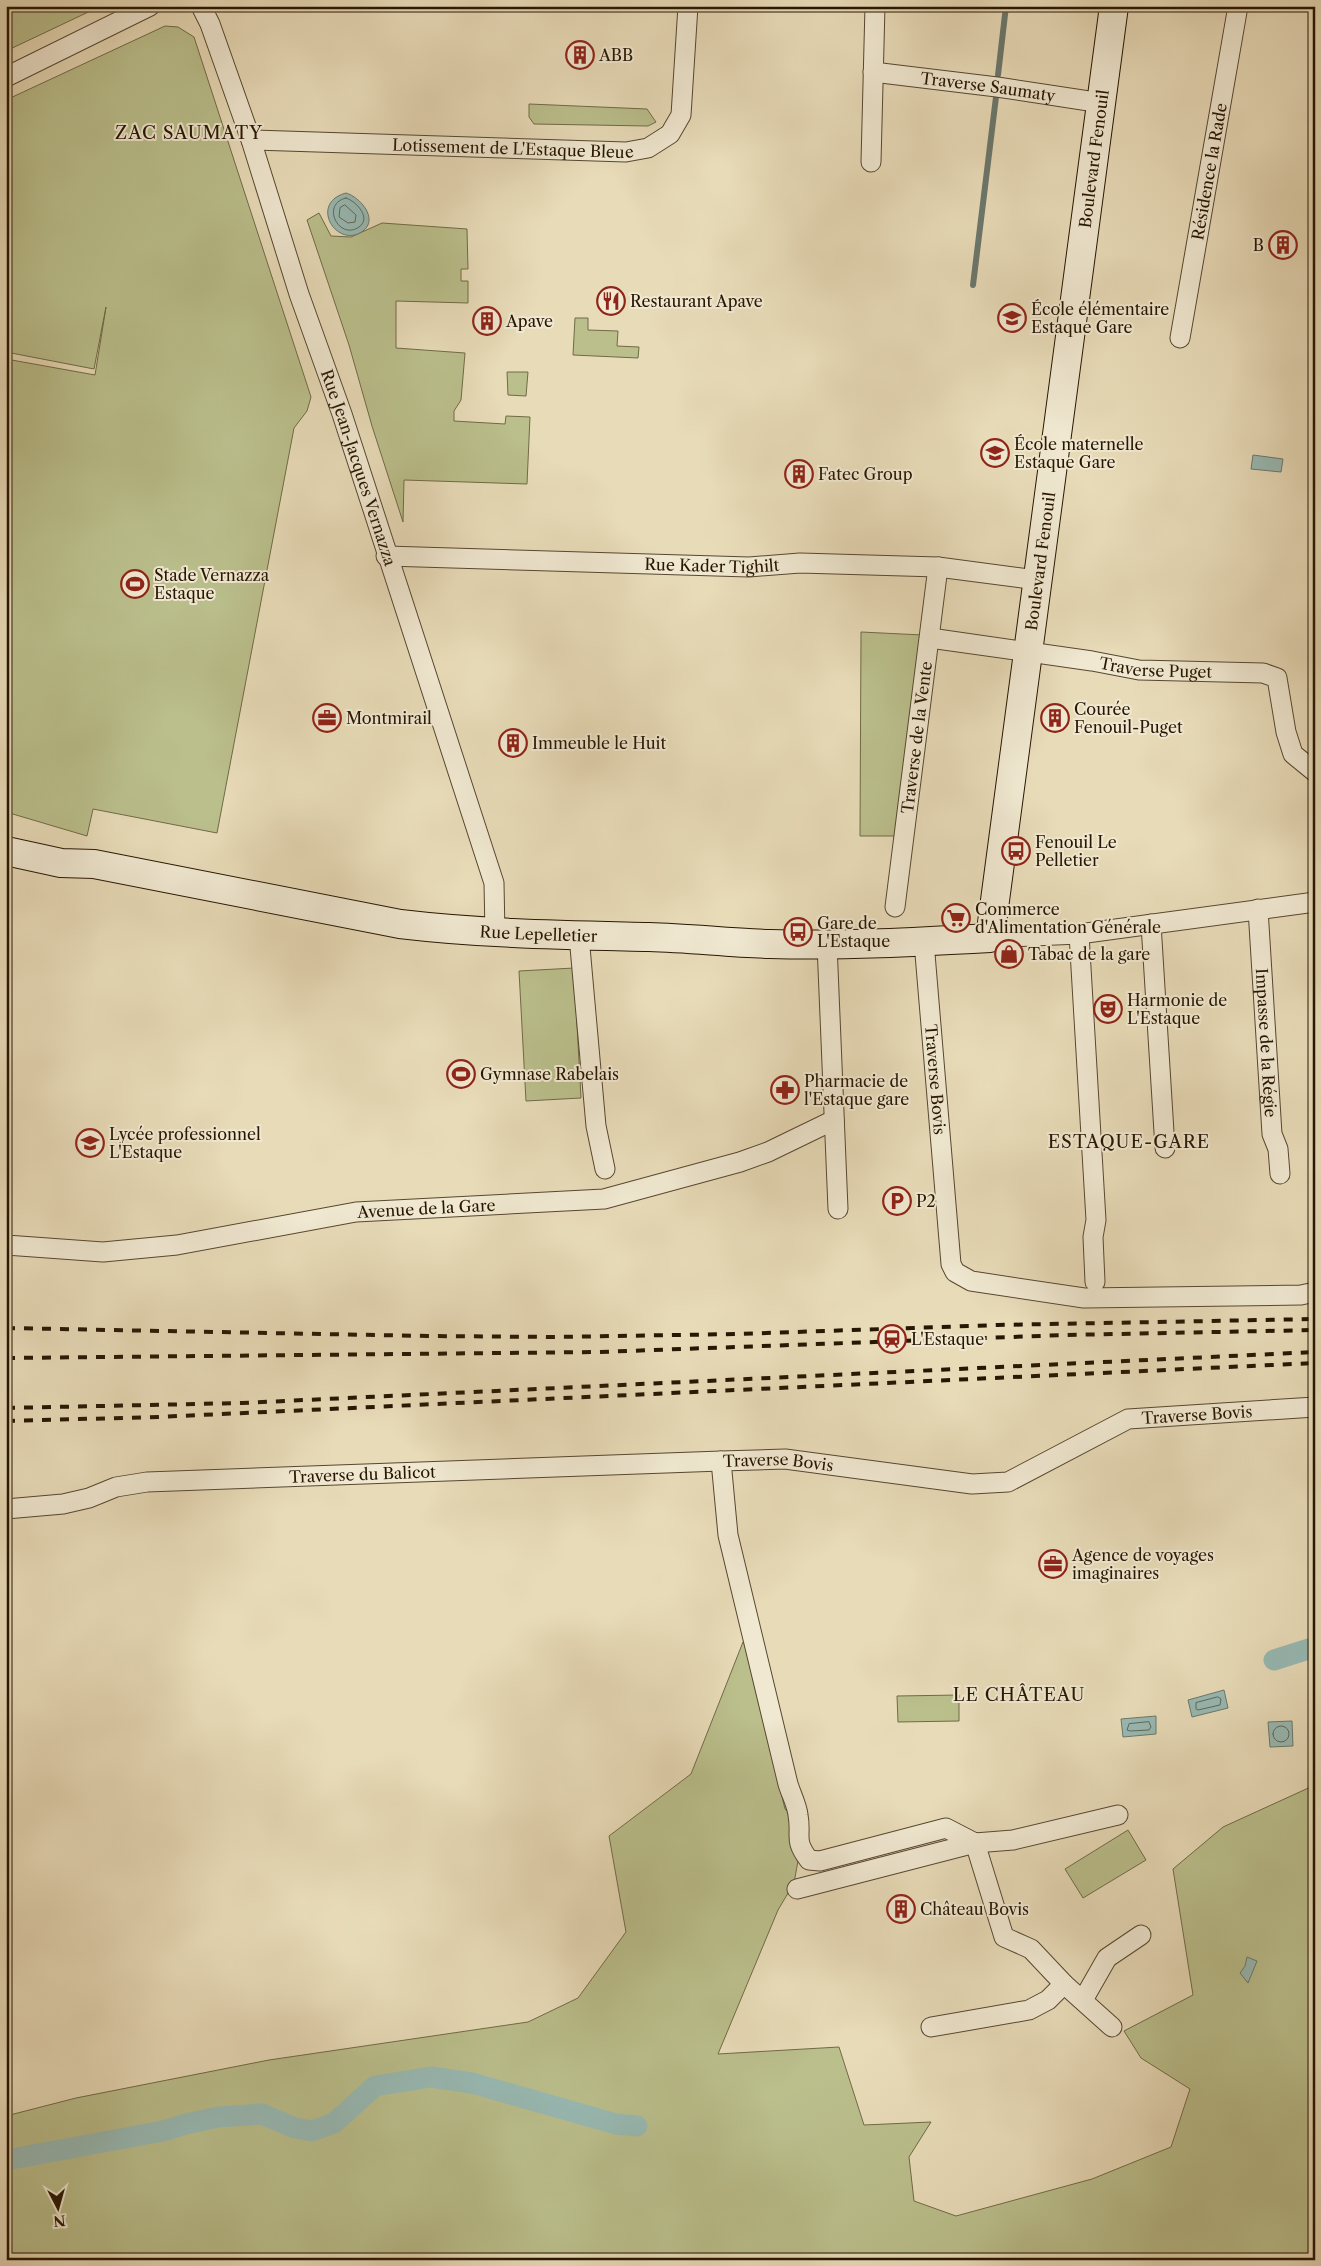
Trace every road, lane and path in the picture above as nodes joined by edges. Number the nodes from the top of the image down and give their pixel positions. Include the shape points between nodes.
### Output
1 (150, 6) edge
2 (201, 6) edge
3 (688, 6) edge
4 (876, 6) edge
5 (1114, 6) edge
6 (1238, 6) edge
7 (873, 72) junction
8 (6, 77) edge
9 (1102, 103) junction
10 (251, 140) junction
11 (871, 162) dead end
12 (1180, 338) dead end
13 (386, 556) junction
14 (938, 567) junction
15 (1037, 580) junction
16 (930, 638) junction
17 (1028, 651) junction
18 (1315, 772) edge
19 (6, 835) edge
20 (6, 851) edge
21 (94, 864) junction
22 (1315, 902) edge
23 (896, 907) dead end
24 (1258, 909) junction
25 (1151, 924) junction
26 (495, 934) junction
27 (1079, 934) junction
28 (580, 936) junction
29 (990, 938) junction
30 (924, 942) junction
31 (827, 944) junction
32 (834, 1120) junction
33 (1165, 1148) dead end
34 (605, 1169) dead end
35 (1280, 1174) dead end
36 (838, 1209) dead end
37 (6, 1245) edge
38 (1095, 1282) dead end
39 (1315, 1292) edge
40 (1315, 1407) edge
41 (721, 1461) junction
42 (6, 1509) edge
43 (1118, 1815) dead end
44 (975, 1843) junction
45 (797, 1889) dead end
46 (1141, 1935) dead end
47 (1064, 1984) junction
48 (1083, 2000) junction
49 (931, 2027) dead end
50 (1112, 2027) dead end

1 - 8 street
2 - 10 street, Rue Jean-Jacques Vernazza
3 - 10 street, Lotissement de L'Estaque Bleue via 681,115 670,134 648,148 626,152
4 - 7 street
5 - 9 street, Boulevard Fenouil
6 - 12 street, Résidence la Rade
7 - 9 street, Traverse Saumaty via 997,86
7 - 11 street
9 - 15 street, Boulevard Fenouil
10 - 13 street, Rue Jean-Jacques Vernazza via 298,294 342,414
13 - 14 street, Rue Kader Tighilt via 749,568 800,564
13 - 26 street, Rue Jean-Jacques Vernazza via 494,883
14 - 15 street, Rue Kader Tighilt
14 - 16 street, Traverse de la Vente
15 - 17 street, Boulevard Fenouil
16 - 17 street, Traverse Puget
16 - 23 street, Traverse de la Vente
17 - 18 street, Traverse Puget via 1138,670 1263,673 1277,678 1293,754
17 - 29 street, Boulevard Fenouil
19 - 21 street, Rue Lepelletier via 65,848
20 - 21 street, Rue Lepelletier via 61,863
21 - 26 street, Rue Lepelletier via 400,924
22 - 24 street
24 - 25 street
24 - 35 street, Impasse de la Régie via 1272,1134 1278,1148
25 - 27 street
25 - 33 street
26 - 28 street, Rue Lepelletier
27 - 29 street
27 - 38 street via 1096,1220 1093,1236
28 - 31 street, Rue Lepelletier
28 - 34 street via 596,1126
29 - 30 street, Rue Lepelletier
30 - 31 street, Rue Lepelletier
30 - 39 street, Traverse Bovis via 951,1264 955,1272 971,1281 1084,1298 1301,1295
31 - 32 street
32 - 36 street
32 - 37 street, Avenue de la Gare via 740,1162 604,1199 356,1212 178,1245 103,1252
40 - 41 street, Traverse Bovis via 1128,1419 1008,1482 972,1484 785,1459
41 - 42 street, Traverse du Balicot via 147,1482 116,1487 63,1504
41 - 44 street, Traverse Bovis via 728,1535 798,1815 800,1848 809,1860 820,1861 946,1828
43 - 44 street via 1013,1840
44 - 45 street
44 - 47 street via 1004,1937 1031,1948
46 - 48 street via 1107,1958
47 - 48 street
47 - 49 street via 1048,2000 1029,2010
48 - 50 street

